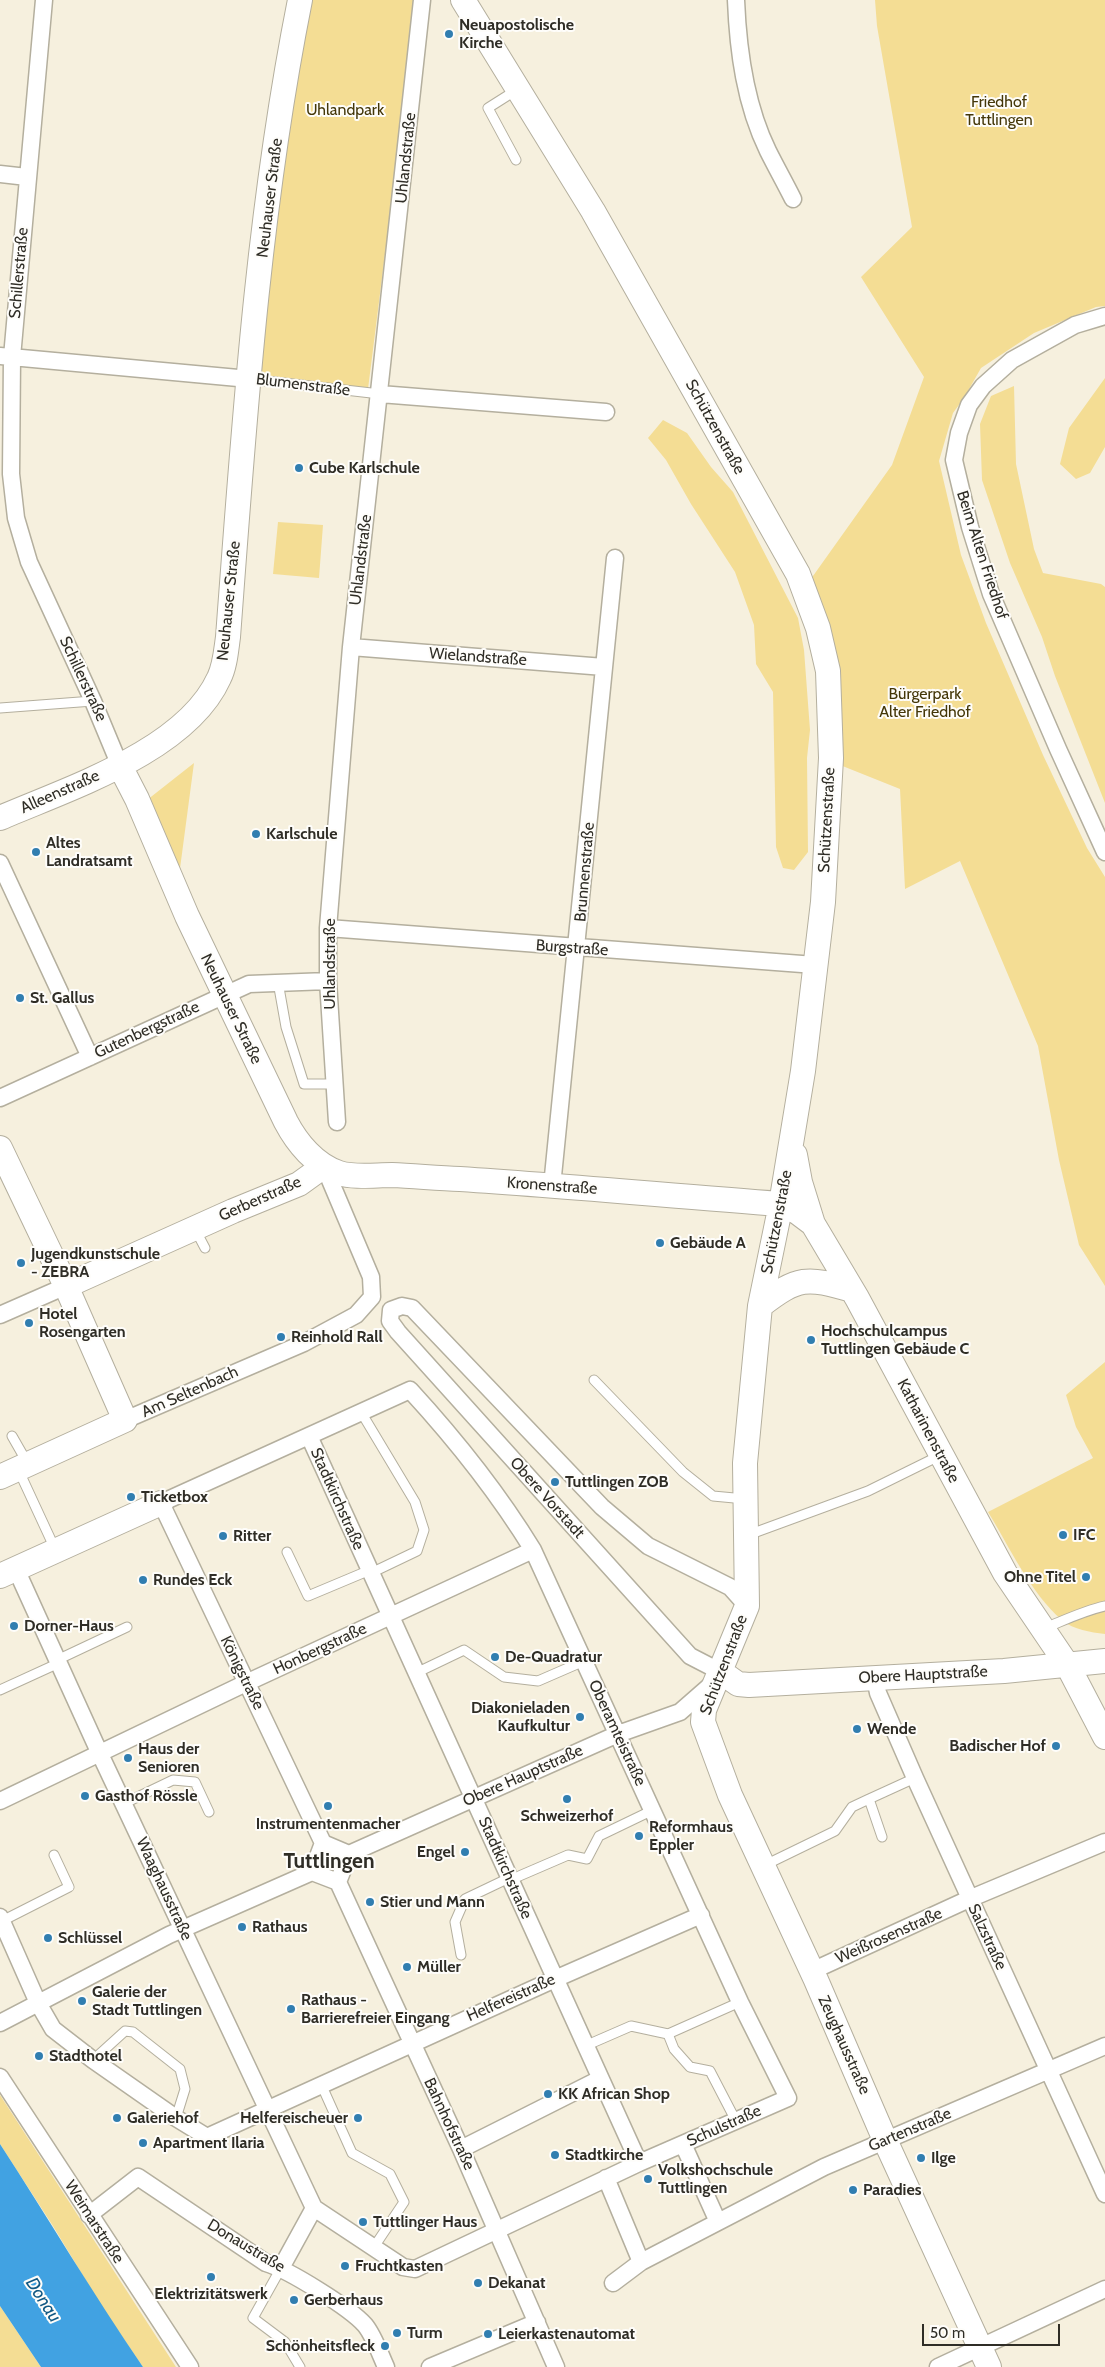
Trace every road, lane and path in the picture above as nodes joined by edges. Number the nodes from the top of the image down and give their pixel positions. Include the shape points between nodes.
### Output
1 (44, 0) edge
2 (300, 0) edge
3 (422, 0) edge
4 (463, 0) edge
5 (736, 0) edge
6 (518, 89) junction
7 (516, 160) dead end
8 (0, 174) edge
9 (27, 177) junction
10 (794, 199) dead end
11 (1105, 316) edge
12 (6, 357) edge
13 (249, 379) junction
14 (380, 394) junction
15 (606, 412) dead end
16 (615, 558) dead end
17 (351, 647) junction
18 (604, 667) junction
19 (93, 700) junction
20 (0, 708) edge
21 (120, 766) junction
22 (0, 818) edge
23 (1105, 852) edge
24 (0, 863) edge
25 (328, 928) junction
26 (578, 948) junction
27 (815, 966) junction
28 (328, 981) junction
29 (278, 982) junction
30 (223, 994) junction
31 (90, 1056) junction
32 (334, 1084) junction
33 (0, 1098) edge
34 (337, 1122) dead end
35 (792, 1138) junction
36 (0, 1148) edge
37 (324, 1166) junction
38 (552, 1186) junction
39 (781, 1204) junction
40 (813, 1224) junction
41 (66, 1286) junction
42 (852, 1290) junction
43 (372, 1296) junction
44 (760, 1306) junction
45 (391, 1310) junction
46 (0, 1315) edge
47 (594, 1380) dead end
48 (361, 1412) junction
49 (125, 1420) junction
50 (12, 1436) dead end
51 (309, 1436) junction
52 (941, 1455) junction
53 (15, 1470) edge
54 (745, 1499) junction
55 (161, 1503) junction
56 (746, 1536) junction
57 (533, 1550) junction
58 (56, 1551) junction
59 (288, 1552) dead end
60 (8, 1572) edge
61 (370, 1572) junction
62 (747, 1606) junction
63 (1105, 1606) edge
64 (391, 1616) junction
65 (128, 1627) dead end
66 (1043, 1629) junction
67 (584, 1661) junction
68 (58, 1662) junction
69 (1105, 1662) edge
70 (1068, 1666) junction
71 (416, 1673) junction
72 (719, 1676) junction
73 (875, 1678) junction
74 (246, 1682) junction
75 (0, 1690) edge
76 (703, 1722) joint
77 (618, 1734) junction
78 (1105, 1737) edge
79 (100, 1754) junction
80 (915, 1778) junction
81 (473, 1799) junction
82 (869, 1800) junction
83 (0, 1801) edge
84 (124, 1804) junction
85 (653, 1810) junction
86 (209, 1812) dead end
87 (882, 1837) dead end
88 (1105, 1842) edge
89 (323, 1844) junction
90 (349, 1854) junction
91 (54, 1855) dead end
92 (762, 1866) junction
93 (312, 1872) junction
94 (510, 1879) junction
95 (338, 1882) junction
96 (970, 1899) junction
97 (701, 1916) junction
98 (1, 1919) edge
99 (182, 1928) junction
100 (461, 1955) dead end
101 (812, 1971) junction
102 (555, 1979) junction
103 (740, 2002) junction
104 (38, 2003) junction
105 (0, 2023) edge
106 (668, 2034) junction
107 (412, 2044) junction
108 (585, 2046) junction
109 (1105, 2046) edge
110 (94, 2060) junction
111 (1050, 2071) junction
112 (0, 2077) edge
113 (600, 2079) junction
114 (321, 2084) junction
115 (788, 2098) joint
116 (268, 2108) junction
117 (176, 2118) junction
118 (736, 2121) junction
119 (885, 2140) junction
120 (683, 2144) junction
121 (461, 2149) junction
122 (639, 2163) junction
123 (606, 2178) junction
124 (1105, 2194) edge
125 (314, 2208) junction
126 (89, 2215) junction
127 (718, 2222) junction
128 (498, 2231) junction
129 (374, 2247) junction
130 (641, 2262) junction
131 (281, 2268) junction
132 (614, 2283) dead end
133 (1105, 2289) edge
134 (537, 2322) junction
135 (985, 2357) edge
136 (190, 2367) edge
137 (300, 2367) edge
138 (386, 2367) edge
139 (430, 2367) edge
140 (556, 2367) edge
141 (938, 2367) edge

1 - 9 street, Schillerstraße
2 - 13 street, Neuhauser Straße via 269,188
3 - 14 street, Uhlandstraße
4 - 6 street, Schützenstraße
5 - 10 street via 737,35 745,82 767,150
6 - 7 lane via 488,108
6 - 27 street, Schützenstraße via 593,211 793,566 818,628 828,670 830,758 823,902
8 - 9 street
9 - 12 street, Schillerstraße
11 - 23 street, Beim Alten Friedhof via 1075,325 1012,360 982,386 968,405 954,460 991,594
12 - 13 street, Blumenstraße
12 - 19 street, Schillerstraße via 16,518 29,562
13 - 14 lane, Blumenstraße
13 - 21 street, Neuhauser Straße via 228,637 219,678 190,718 147,751
14 - 15 street, Blumenstraße
14 - 17 street, Uhlandstraße
16 - 18 street, Brunnenstraße
17 - 18 street, Wielandstraße
17 - 25 street, Uhlandstraße
18 - 26 street, Brunnenstraße
19 - 20 lane
19 - 21 street, Schillerstraße
21 - 22 street, Alleenstraße
21 - 30 street, Neuhauser Straße
24 - 31 street
25 - 26 street, Burgstraße
25 - 28 street, Uhlandstraße
26 - 27 street, Burgstraße
26 - 38 street, Brunnenstraße
27 - 35 street, Schützenstraße via 804,1071
28 - 29 street, Gutenbergstraße
28 - 32 street, Uhlandstraße
29 - 30 street, Gutenbergstraße via 249,984
29 - 32 lane via 286,1027 304,1084
30 - 31 street, Gutenbergstraße
30 - 37 street, Neuhauser Straße via 294,1136
31 - 33 street, Gutenbergstraße
32 - 34 street, Uhlandstraße
35 - 39 street, Schützenstraße
35 - 40 street via 800,1182
36 - 41 street
37 - 38 street, Kronenstraße via 340,1174
37 - 41 street, Gerberstraße via 299,1184 200,1239
37 - 43 street via 371,1277
38 - 39 street, Kronenstraße
39 - 40 street, Katharinenstraße
39 - 44 street, Schützenstraße
40 - 42 street, Katharinenstraße
41 - 46 street, Gerberstraße
41 - 49 street
42 - 44 street via 825,1282 804,1281 785,1286
42 - 52 street, Katharinenstraße
43 - 45 street
43 - 49 street, Am Seltenbach via 356,1315 304,1343
44 - 54 street, Schützenstraße via 744,1463
45 - 62 street, Obere Vorstadt via 402,1306 412,1308 602,1507 648,1546 730,1587
45 - 72 street, Obere Vorstadt via 390,1321 398,1332 690,1656
47 - 54 lane via 683,1472 714,1496
48 - 51 street
48 - 57 street, Oberamteistraße via 410,1390 491,1488
48 - 61 lane via 415,1502 424,1530 417,1551
49 - 53 street, Am Seltenbach
50 - 53 lane
51 - 55 street
51 - 61 street, Stadtkirchstraße
52 - 56 lane via 868,1491
52 - 66 street, Katharinenstraße via 1005,1573
53 - 58 lane
54 - 56 street, Schützenstraße
55 - 58 street
55 - 74 street, Königstraße
56 - 62 street, Schützenstraße
57 - 64 street, Honbergstraße
57 - 67 street, Oberamteistraße
58 - 60 street
59 - 61 lane via 308,1596
60 - 68 street, Waaghausstraße
61 - 64 street, Stadtkirchstraße
62 - 72 street, Schützenstraße
63 - 66 lane via 1083,1611
64 - 71 street, Stadtkirchstraße
64 - 74 street, Honbergstraße
65 - 68 lane
66 - 70 street, Katharinenstraße
67 - 71 lane via 538,1681 504,1677 464,1650
67 - 77 street, Oberamteistraße
68 - 75 lane
68 - 79 street, Waaghausstraße
69 - 70 street, Obere Hauptstraße
70 - 73 street, Obere Hauptstraße
70 - 78 street, Katharinenstraße
71 - 81 street, Stadtkirchstraße
72 - 73 street, Obere Hauptstraße via 749,1685
72 - 76 street, Schützenstraße via 704,1710
72 - 77 street, Obere Hauptstraße via 680,1712
73 - 80 street, Salzstraße via 878,1693
74 - 79 street, Honbergstraße
74 - 89 street, Königstraße
76 - 92 street, Zeughausstraße via 730,1795
77 - 81 street, Obere Hauptstraße
77 - 85 street, Oberamteistraße
79 - 83 street, Honbergstraße
79 - 84 street, Waaghausstraße
80 - 82 lane
80 - 96 street, Salzstraße
81 - 90 street, Obere Hauptstraße
81 - 94 street, Stadtkirchstraße
82 - 87 lane
82 - 92 lane via 852,1807 835,1831
84 - 86 lane via 173,1780 195,1782
84 - 99 street, Waaghausstraße
85 - 94 lane via 599,1836 587,1859 568,1855
85 - 97 street, Oberamteistraße
88 - 96 street, Weißrosenstraße
89 - 90 street
89 - 93 street
90 - 95 street
91 - 98 lane via 68,1887
92 - 101 street, Zeughausstraße
93 - 95 street
93 - 99 street
94 - 100 lane via 465,1899 455,1922
94 - 102 street, Stadtkirchstraße
95 - 107 street, Bahnhofstraße
96 - 101 street, Weißrosenstraße
96 - 111 street, Salzstraße
97 - 102 street, Helfereistraße
97 - 103 street, Oberamteistraße
98 - 104 street
99 - 104 street
99 - 116 street, Waaghausstraße
101 - 119 street, Zeughausstraße
102 - 107 street, Helfereistraße
102 - 108 street, Stadtkirchstraße
103 - 106 lane
103 - 115 street, Oberamteistraße
104 - 105 street
104 - 110 street via 53,2029
106 - 108 lane via 631,2026
106 - 118 lane via 674,2049 690,2068 710,2071
107 - 114 street, Helfereistraße
107 - 121 street, Bahnhofstraße
108 - 113 street, Stadtkirchstraße
109 - 111 street, Gartenstraße
110 - 117 street
110 - 117 lane via 125,2031 133,2032 180,2069 185,2088
111 - 119 street, Gartenstraße
111 - 124 street, Salzstraße
112 - 126 street, Weimarstraße
113 - 121 street
113 - 122 street, Stadtkirchstraße
114 - 116 street, Helfereistraße
114 - 129 lane via 352,2153 390,2174 404,2202
115 - 118 street, Schulstraße
116 - 117 street via 207,2137
116 - 125 street, Waaghausstraße
118 - 120 street, Schulstraße
119 - 127 street, Gartenstraße via 824,2167
119 - 135 street, Zeughausstraße
120 - 122 street, Schulstraße
120 - 127 street
121 - 128 street, Bahnhofstraße
122 - 123 street, Schulstraße
123 - 128 street, Schulstraße
123 - 130 street
125 - 129 street
125 - 131 street
126 - 131 street, Donaustraße via 138,2176 266,2263
126 - 136 street, Weimarstraße
127 - 130 street, Gartenstraße
128 - 129 street via 415,2269 403,2267
128 - 134 street, Bahnhofstraße
130 - 132 street, Gartenstraße
131 - 137 lane via 253,2318 285,2342
131 - 138 street, Donaustraße via 352,2313 366,2326
133 - 135 street
134 - 139 street
134 - 140 street, Bahnhofstraße
135 - 141 street

